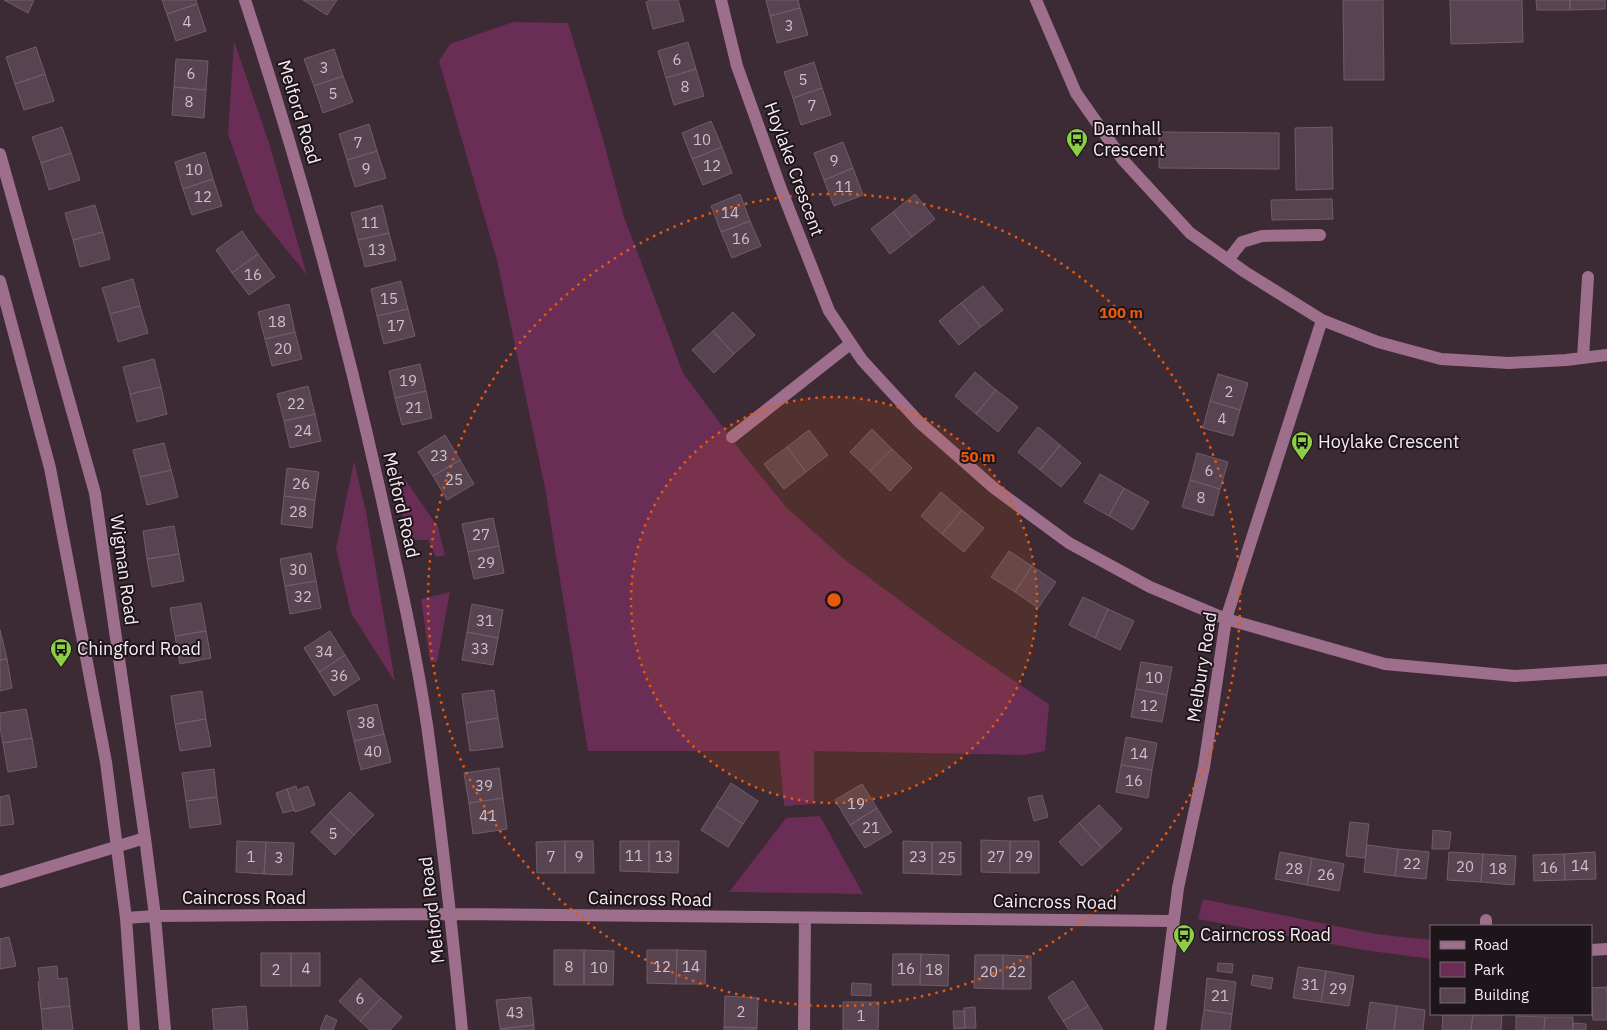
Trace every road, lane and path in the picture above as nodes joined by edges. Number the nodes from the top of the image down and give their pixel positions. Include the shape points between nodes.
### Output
1 (245, 0) edge
2 (721, 0) edge
3 (1036, 0) edge
4 (0, 154) edge
5 (1320, 235) dead end
6 (1228, 260) junction
7 (1588, 277) dead end
8 (0, 281) edge
9 (1322, 320) junction
10 (850, 344) junction
11 (1607, 355) edge
12 (1583, 358) junction
13 (732, 438) dead end
14 (1226, 619) junction
15 (1607, 670) edge
16 (145, 838) junction
17 (116, 846) junction
18 (0, 882) edge
19 (450, 914) junction
20 (155, 916) junction
21 (126, 918) junction
22 (805, 918) junction
23 (1173, 921) junction
24 (1607, 949) edge
25 (1592, 950) edge
26 (134, 1030) edge
27 (165, 1030) edge
28 (462, 1030) edge
29 (804, 1030) edge
30 (1160, 1030) edge

1 - 19 street, Melford Road via 293,151 370,444 402,589 426,723
2 - 10 street, Hoylake Crescent via 737,66 781,189 829,311
3 - 6 street via 1076,93 1123,160 1190,233
4 - 16 street, Wigman Road via 95,493
5 - 6 street via 1262,236 1242,242
6 - 9 street
7 - 12 street
8 - 17 street via 50,468 106,762
9 - 12 street via 1378,342 1442,358 1509,363
9 - 14 street, Melbury Road
10 - 13 street
10 - 14 street, Hoylake Crescent via 919,422 994,488 1070,543 1150,587
11 - 12 street
14 - 15 street, Hoylake Crescent via 1385,664 1516,676
14 - 23 street, Melbury Road via 1204,767
16 - 17 street
16 - 20 street, Wigman Road
17 - 18 street
17 - 21 street
19 - 20 street, Caincross Road
19 - 22 street, Caincross Road
19 - 28 street, Melford Road
20 - 21 street, Caincross Road
20 - 27 street, Wigman Road
21 - 26 street
22 - 23 street, Caincross Road
22 - 29 street
23 - 30 street, Melbury Road
24 - 25 street

